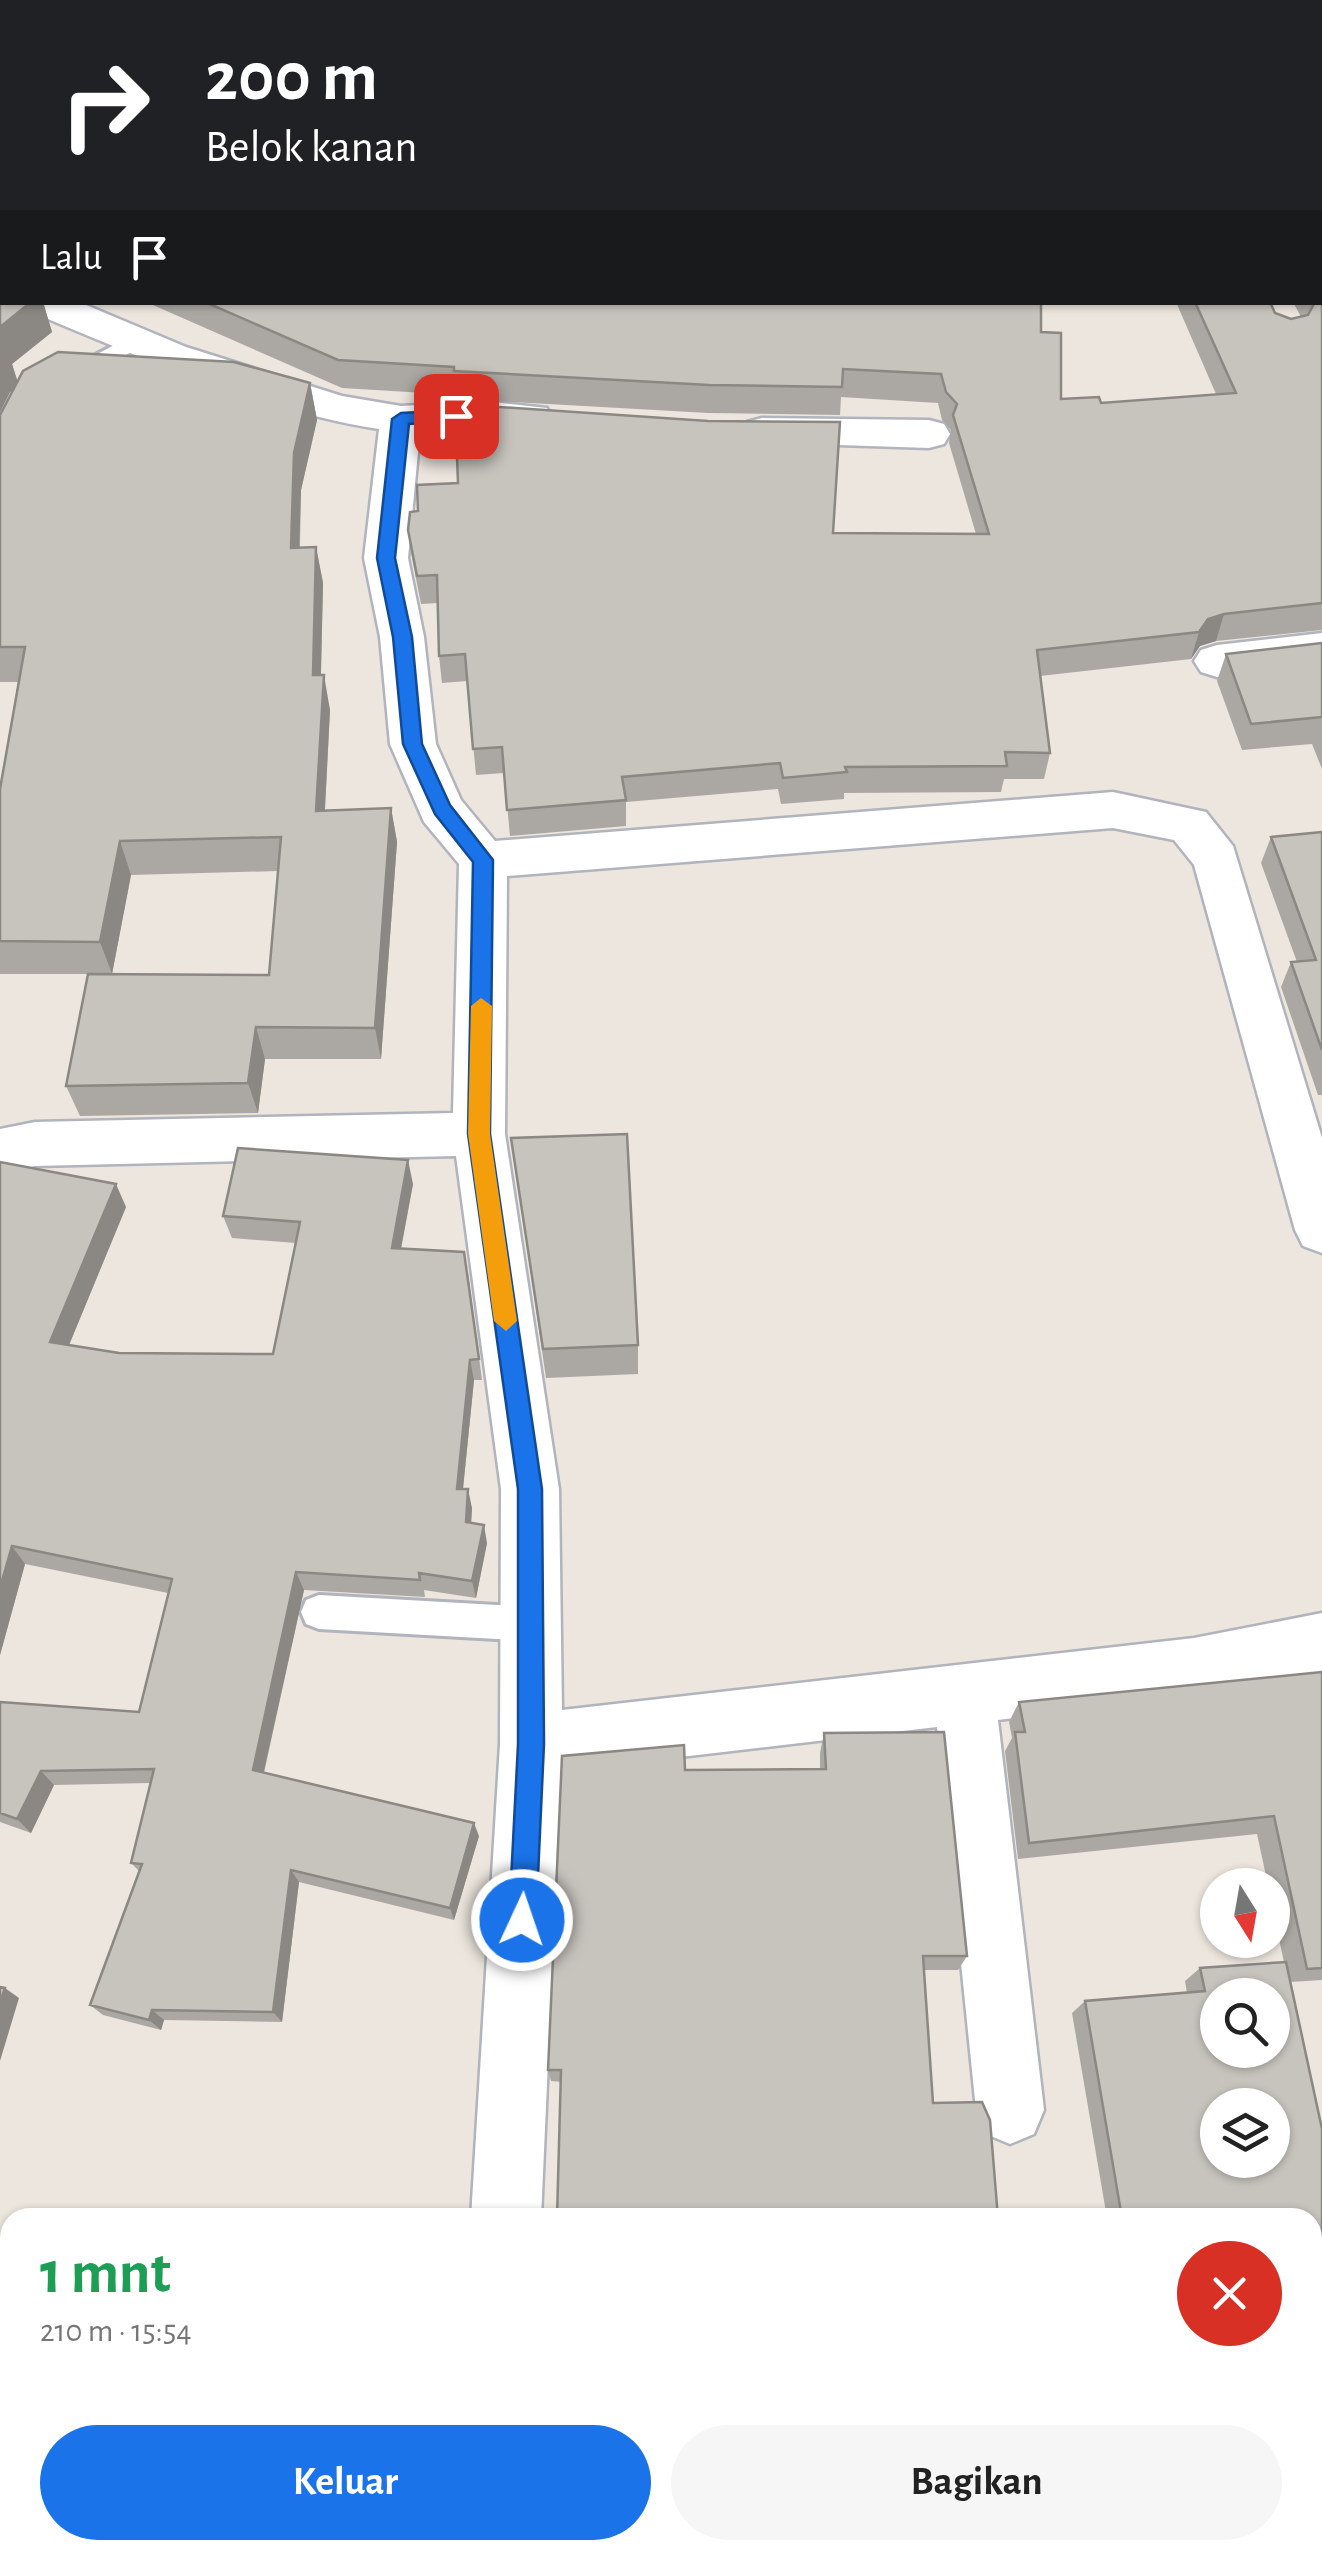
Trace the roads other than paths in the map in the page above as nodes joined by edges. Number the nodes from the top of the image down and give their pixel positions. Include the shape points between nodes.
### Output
1 (50, 305) edge
2 (135, 341) junction
3 (38, 392) edge
4 (401, 419) junction
5 (578, 421) edge
6 (726, 432) edge
7 (929, 434) dead end
8 (1322, 650) edge
9 (1217, 661) dead end
10 (483, 860) junction
11 (479, 1134) junction
12 (0, 1151) edge
13 (1322, 1230) edge
14 (319, 1612) dead end
15 (533, 1624) junction
16 (1322, 1642) edge
17 (964, 1693) junction
18 (531, 1744) junction
19 (1010, 2110) dead end
20 (507, 2208) edge

1 - 2 street
2 - 3 lane
2 - 4 street via 338,409
4 - 5 street via 484,414
4 - 10 street via 386,558 413,744 442,809
6 - 7 street
8 - 9 street
10 - 11 street
10 - 13 street via 1114,810 1190,825 1216,859
11 - 12 street via 35,1144
11 - 15 street via 530,1489
14 - 15 lane
15 - 18 street
16 - 17 street via 1194,1667
17 - 18 street
17 - 19 street
18 - 20 street

